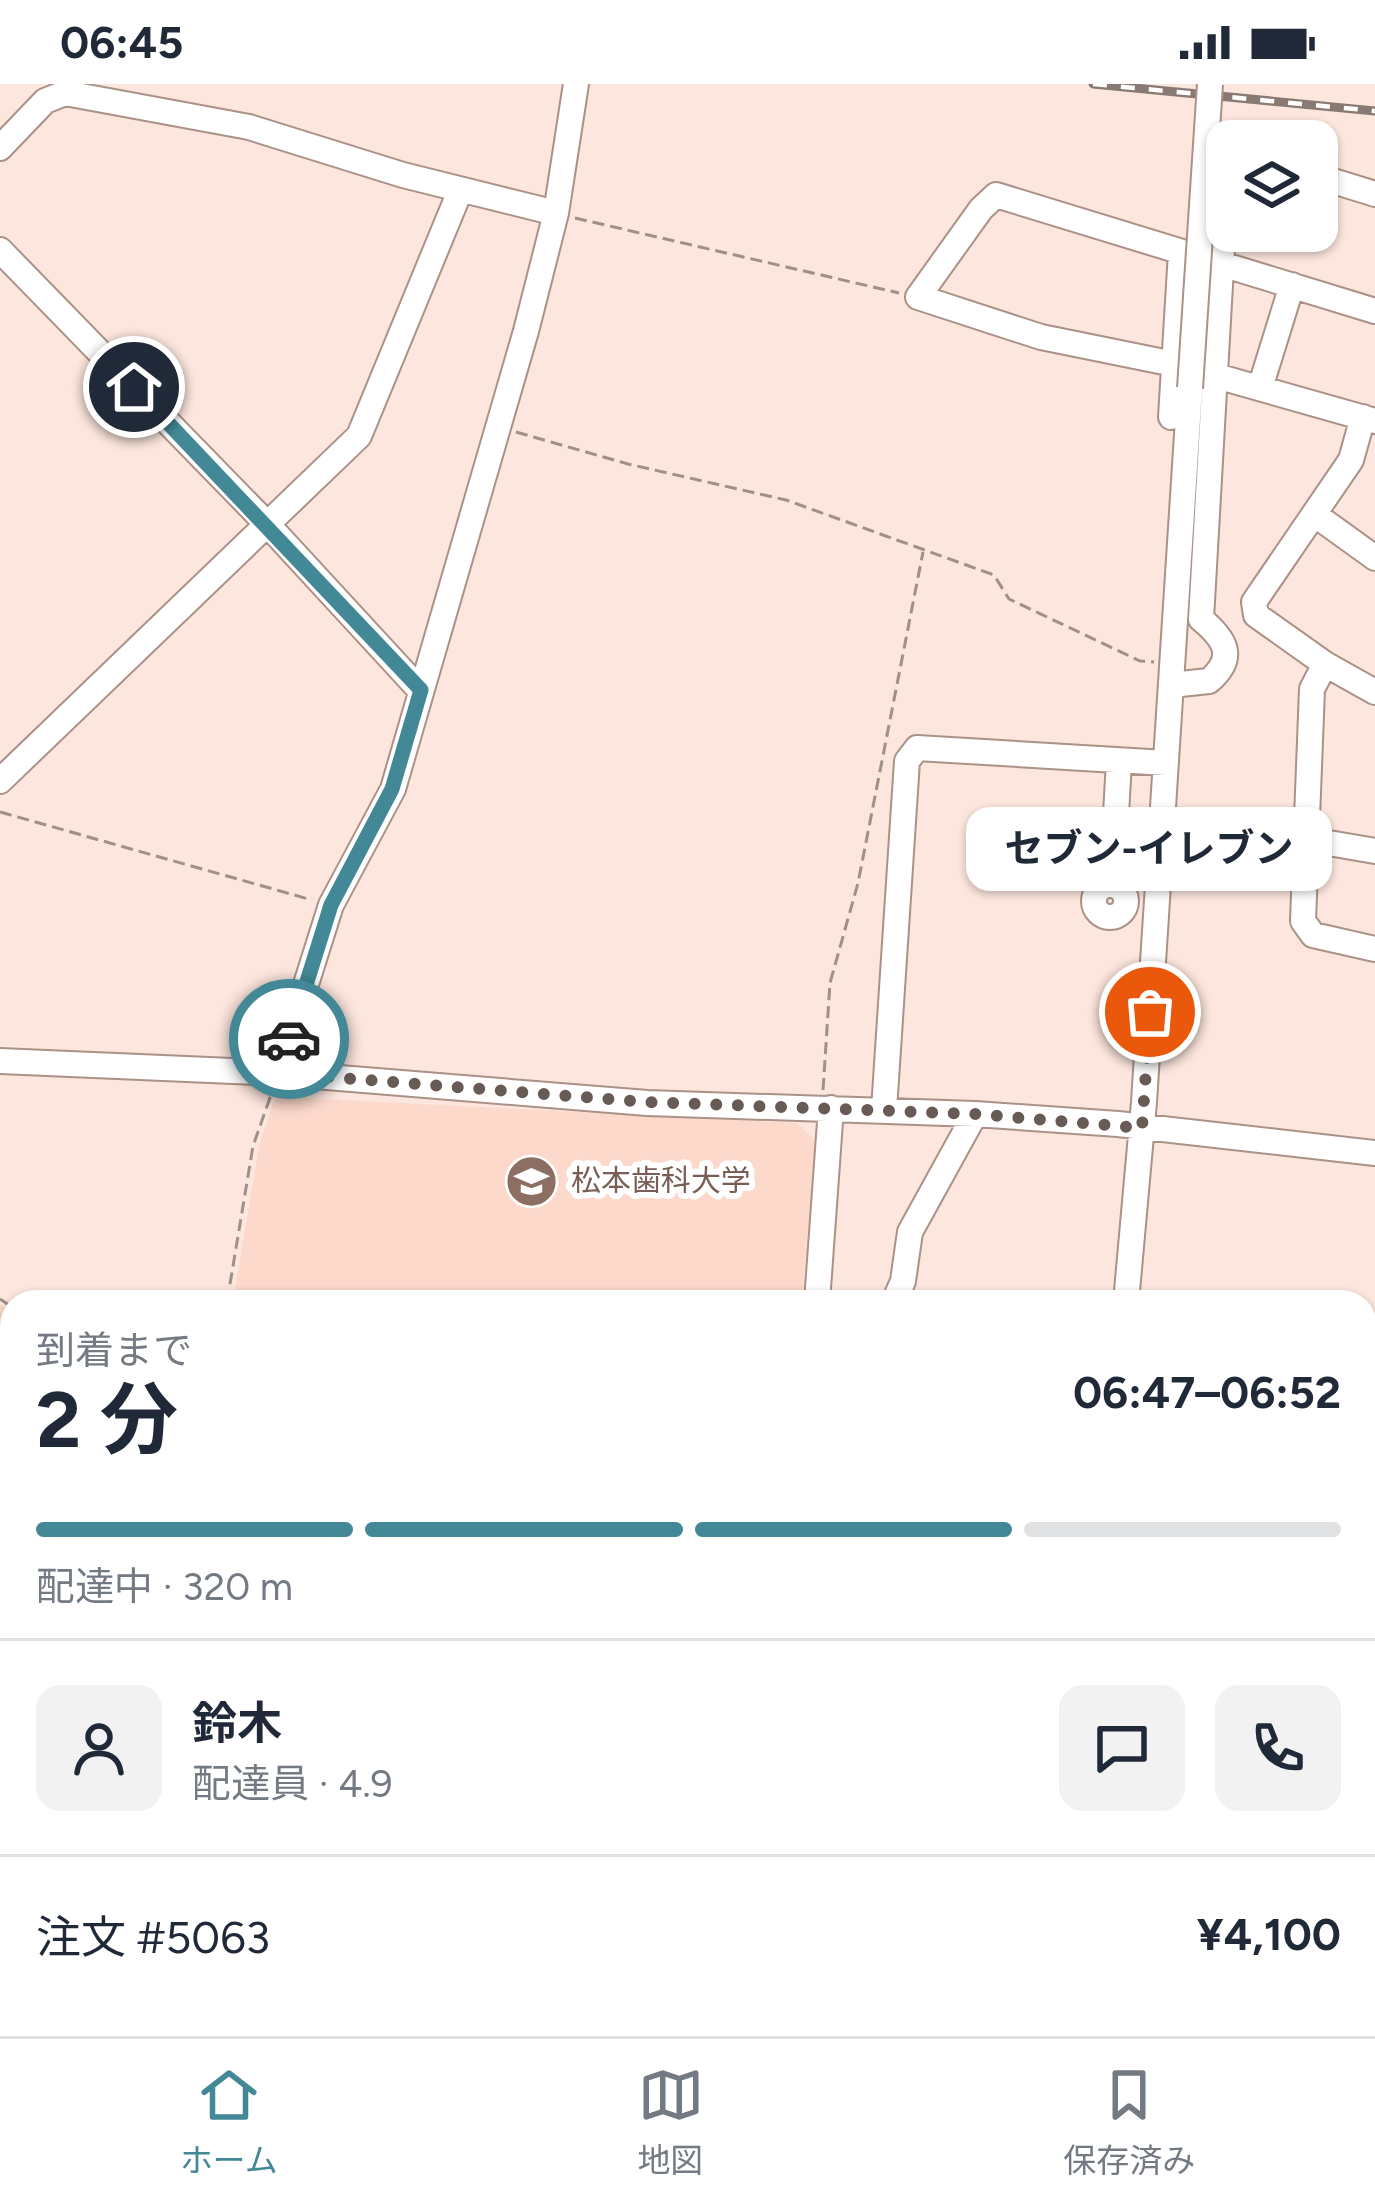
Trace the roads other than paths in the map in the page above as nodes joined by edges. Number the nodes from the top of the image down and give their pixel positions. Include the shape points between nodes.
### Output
1 (576, 84) edge
2 (1210, 84) edge
3 (0, 148) edge
4 (1338, 183) edge
5 (460, 190) junction
6 (1375, 194) edge
7 (556, 213) junction
8 (0, 250) edge
9 (1180, 252) junction
10 (1223, 252) edge
11 (1222, 264) junction
12 (1292, 285) junction
13 (1375, 311) edge
14 (1174, 364) junction
15 (1214, 377) junction
16 (1260, 388) junction
17 (1369, 419) edge
18 (1314, 514) junction
19 (268, 525) junction
20 (1375, 558) edge
21 (1325, 664) junction
22 (1171, 685) junction
23 (421, 690) junction
24 (1375, 692) edge
25 (1119, 760) junction
26 (1166, 763) junction
27 (0, 781) edge
28 (1161, 832) junction
29 (1305, 839) junction
30 (1375, 851) edge
31 (1112, 885) dead end
32 (1375, 949) edge
33 (0, 1061) edge
34 (278, 1073) junction
35 (831, 1108) junction
36 (884, 1110) junction
37 (975, 1114) junction
38 (1142, 1128) junction
39 (1375, 1153) edge
40 (818, 1290) edge
41 (899, 1290) edge
42 (1127, 1290) edge

1 - 7 street
2 - 22 street, bridge
3 - 5 street via 45,101 64,93 249,127
4 - 6 street
5 - 7 street
5 - 19 street via 358,436
7 - 23 street
8 - 19 street
9 - 11 street
9 - 14 street
9 - 14 street via 996,195 918,297 1041,337
10 - 11 street
11 - 12 street
11 - 15 street
12 - 13 street
12 - 16 street
14 - 15 street
14 - 22 street via 1156,662
15 - 16 street
15 - 22 street via 1201,619 1228,648 1209,681
16 - 17 street
17 - 18 street
18 - 20 street
18 - 21 street via 1254,602 1256,615
19 - 23 street
19 - 27 street
21 - 24 street
21 - 29 street via 1312,689
22 - 26 street
23 - 34 street via 392,789 331,905
25 - 26 street
25 - 31 street
25 - 36 street via 911,752
26 - 28 street
28 - 29 street
28 - 38 street
29 - 30 street
29 - 32 street via 1303,921 1313,935
33 - 34 street
34 - 35 street
35 - 36 street
35 - 40 street
36 - 37 street
37 - 38 street
37 - 41 street via 910,1232
38 - 39 street
38 - 42 street

